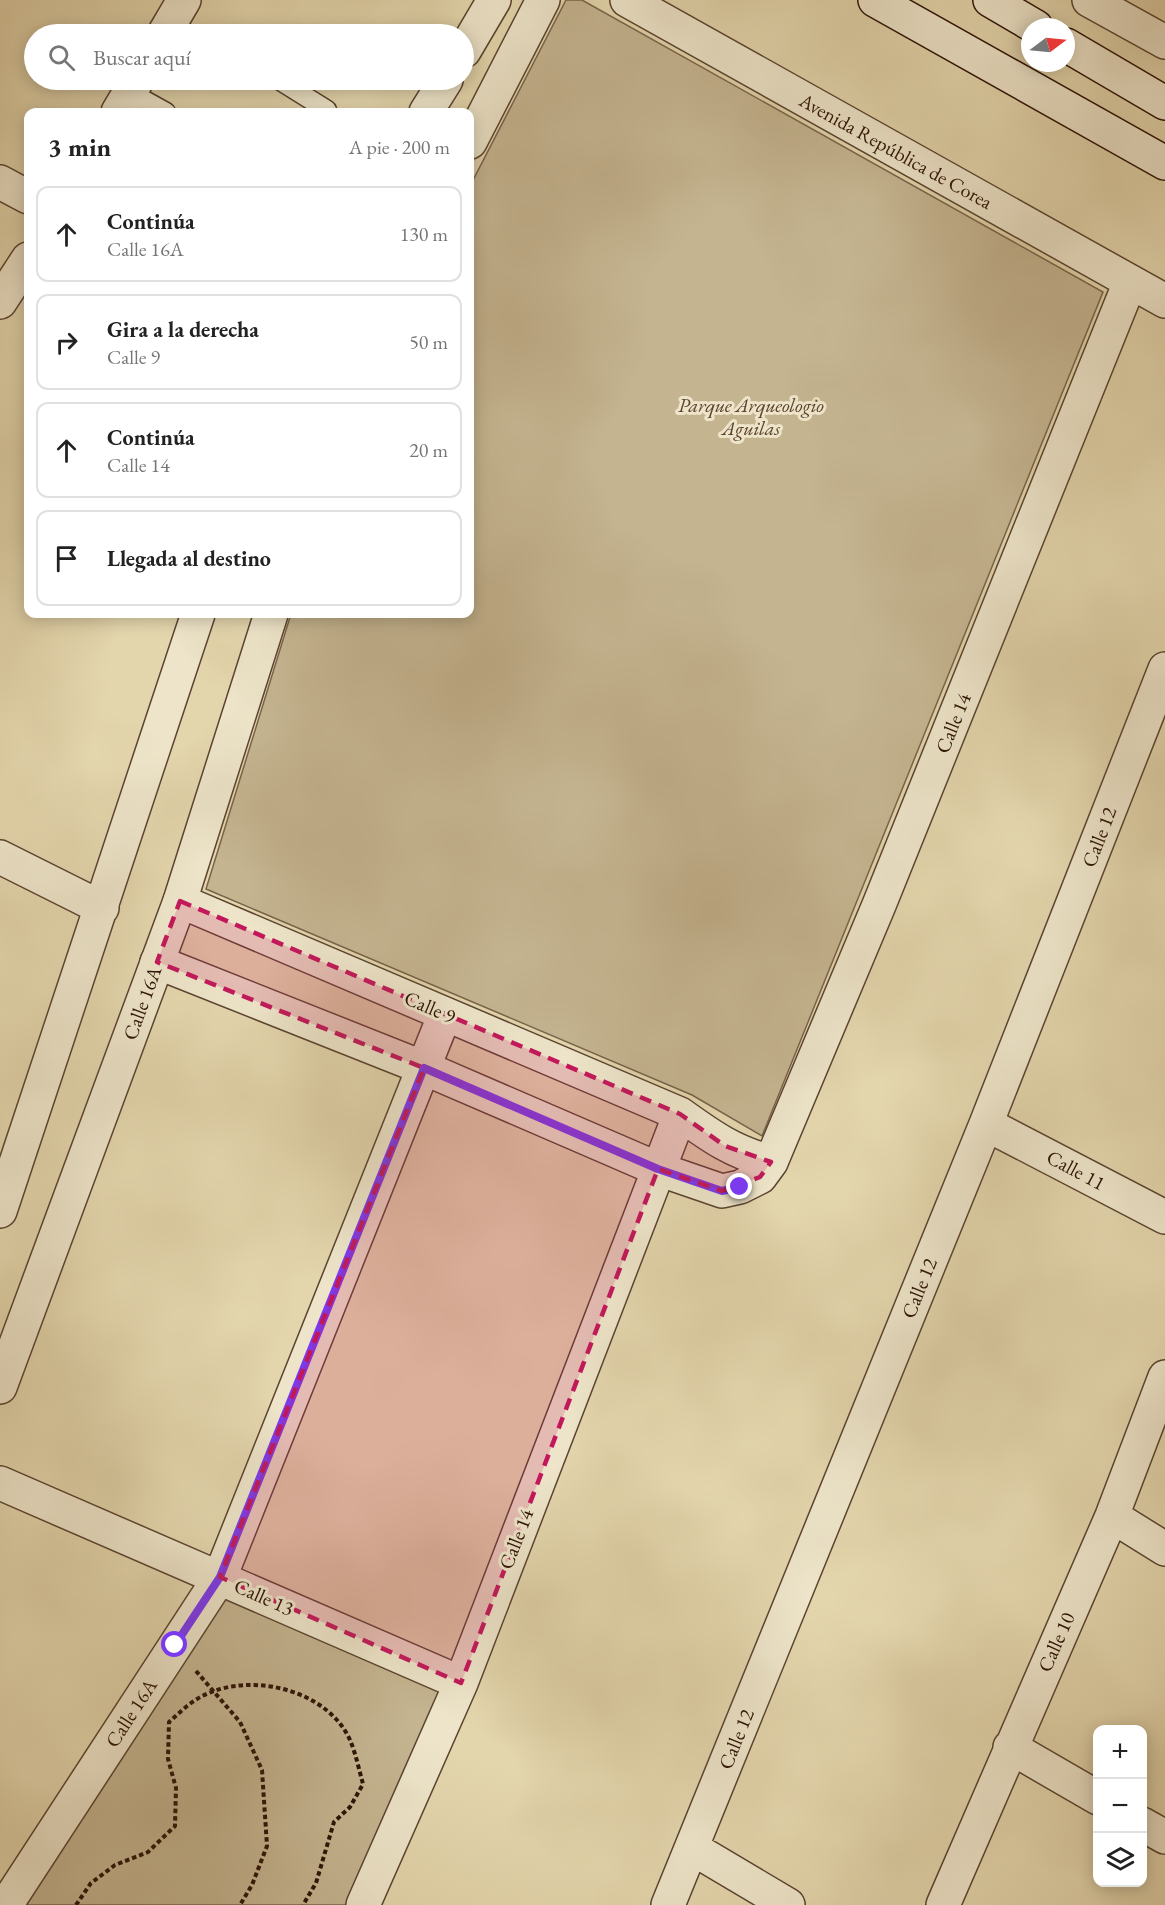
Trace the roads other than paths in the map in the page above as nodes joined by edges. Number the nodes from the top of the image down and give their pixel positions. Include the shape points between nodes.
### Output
1 (184, 0) edge
2 (494, 0) edge
3 (543, 0) edge
4 (627, 0) edge
5 (875, 0) edge
6 (990, 0) edge
7 (1089, 0) edge
8 (1021, 18) edge
9 (170, 24) edge
10 (474, 34) edge
11 (1165, 42) edge
12 (1075, 50) edge
13 (295, 90) edge
14 (440, 90) edge
15 (1165, 103) edge
16 (324, 108) edge
17 (428, 108) edge
18 (474, 134) edge
19 (1165, 163) edge
20 (0, 182) edge
21 (24, 195) edge
22 (24, 265) edge
23 (1130, 282) junction
24 (1165, 301) edge
25 (0, 302) edge
26 (197, 618) edge
27 (262, 618) edge
28 (1165, 669) edge
29 (0, 857) edge
30 (180, 900) junction
31 (102, 908) junction
32 (157, 962) junction
33 (445, 1014) junction
34 (424, 1068) junction
35 (680, 1114) junction
36 (986, 1124) junction
37 (771, 1162) junction
38 (658, 1169) junction
39 (0, 1211) edge
40 (1165, 1217) edge
41 (1165, 1377) edge
42 (0, 1387) edge
43 (0, 1483) edge
44 (1112, 1516) junction
45 (1165, 1549) edge
46 (220, 1577) junction
47 (461, 1683) junction
48 (1010, 1748) junction
49 (1093, 1795) edge
50 (1147, 1826) edge
51 (1165, 1837) edge
52 (692, 1848) junction
53 (6, 1905) edge
54 (363, 1905) edge
55 (668, 1905) edge
56 (788, 1905) edge
57 (943, 1905) edge

1 - 9 street
2 - 10 street
3 - 18 street
4 - 23 street, Avenida República de Corea
5 - 19 street
6 - 8 street
7 - 11 street
12 - 15 street
13 - 16 lane
14 - 17 street
20 - 21 street
22 - 25 street
23 - 24 street, Avenida República de Corea
23 - 37 street, Calle 14
26 - 31 street
27 - 30 street, Calle 16A
28 - 36 street, Calle 12
29 - 31 street
30 - 32 street, Calle 16A
30 - 33 street, Calle 9
31 - 39 street
32 - 34 street
32 - 42 street, Calle 16A
33 - 34 street, Calle 16A
33 - 35 street, Calle 9
34 - 38 street
34 - 46 street, Calle 16A
35 - 37 street via 742,1155
35 - 38 street, Calle 14
36 - 40 street, Calle 11
36 - 52 street, Calle 12
37 - 38 street, Calle 14 via 760,1177 722,1191
38 - 47 street, Calle 14
41 - 44 street, Calle 10
43 - 46 street, Calle 13
44 - 45 street
44 - 48 street, Calle 10
46 - 47 street, Calle 13
46 - 53 street, Calle 16A
47 - 54 street, Calle 14
48 - 49 street
48 - 57 street, Calle 10
50 - 51 street
52 - 55 street, Calle 12
52 - 56 street

